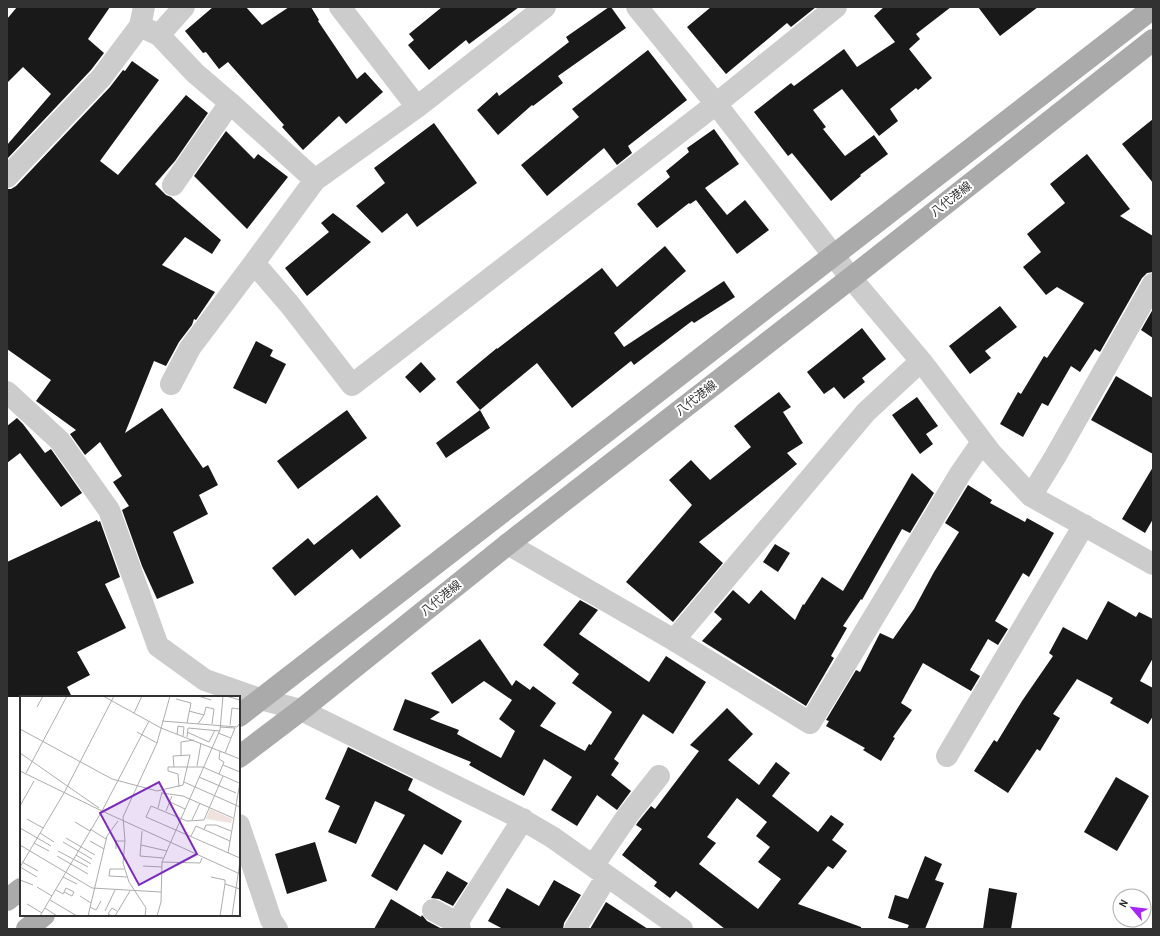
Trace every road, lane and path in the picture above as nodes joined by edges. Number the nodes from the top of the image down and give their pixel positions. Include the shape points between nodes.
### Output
1 (184, 7) edge
2 (340, 7) edge
3 (545, 7) edge
4 (637, 7) edge
5 (836, 7) edge
6 (1153, 8) edge
7 (148, 23) edge
8 (1153, 40) edge
9 (230, 103) junction
10 (716, 104) junction
11 (417, 106) junction
12 (7, 177) edge
13 (316, 180) junction
14 (173, 185) dead end
15 (834, 256) junction
16 (254, 263) junction
17 (851, 278) junction
18 (1153, 284) edge
19 (921, 361) junction
20 (171, 384) dead end
21 (7, 392) edge
22 (982, 442) junction
23 (1031, 496) junction
24 (1084, 525) junction
25 (508, 544) junction
26 (1153, 564) edge
27 (674, 640) junction
28 (260, 699) junction
29 (301, 710) junction
30 (240, 715) edge
31 (240, 756) edge
32 (948, 756) dead end
33 (659, 776) dead end
34 (523, 819) junction
35 (240, 828) edge
36 (600, 871) junction
37 (20, 890) edge
38 (7, 900) edge
39 (433, 910) dead end
40 (43, 916) edge
41 (458, 926) edge
42 (27, 929) edge
43 (277, 929) edge
44 (575, 929) edge
45 (682, 929) edge

1 - 7 street
2 - 11 street
3 - 11 street
4 - 10 street
5 - 10 street
6 - 15 main road
7 - 9 street via 194,74
7 - 12 street via 101,78
8 - 17 main road, 八代港線
9 - 13 street
9 - 14 street
10 - 15 street
10 - 16 street via 352,385
11 - 13 street
13 - 16 street
15 - 17 street
15 - 28 main road
16 - 20 street via 190,348
17 - 19 street
17 - 25 main road, 八代港線
18 - 23 street
19 - 22 street
19 - 27 street via 866,412
21 - 28 street via 60,441 109,510 158,646 205,680
22 - 23 street
22 - 27 street via 960,474 810,723
23 - 24 street
24 - 26 street
24 - 32 street
25 - 27 street
25 - 29 main road, 八代港線
28 - 29 street
28 - 30 main road
29 - 31 main road, 八代港線
29 - 34 street
33 - 36 street via 628,815
34 - 36 street via 552,836
34 - 41 street
35 - 43 street via 271,920
36 - 44 street
36 - 45 street
37 - 38 main road
39 - 41 street
40 - 42 main road

